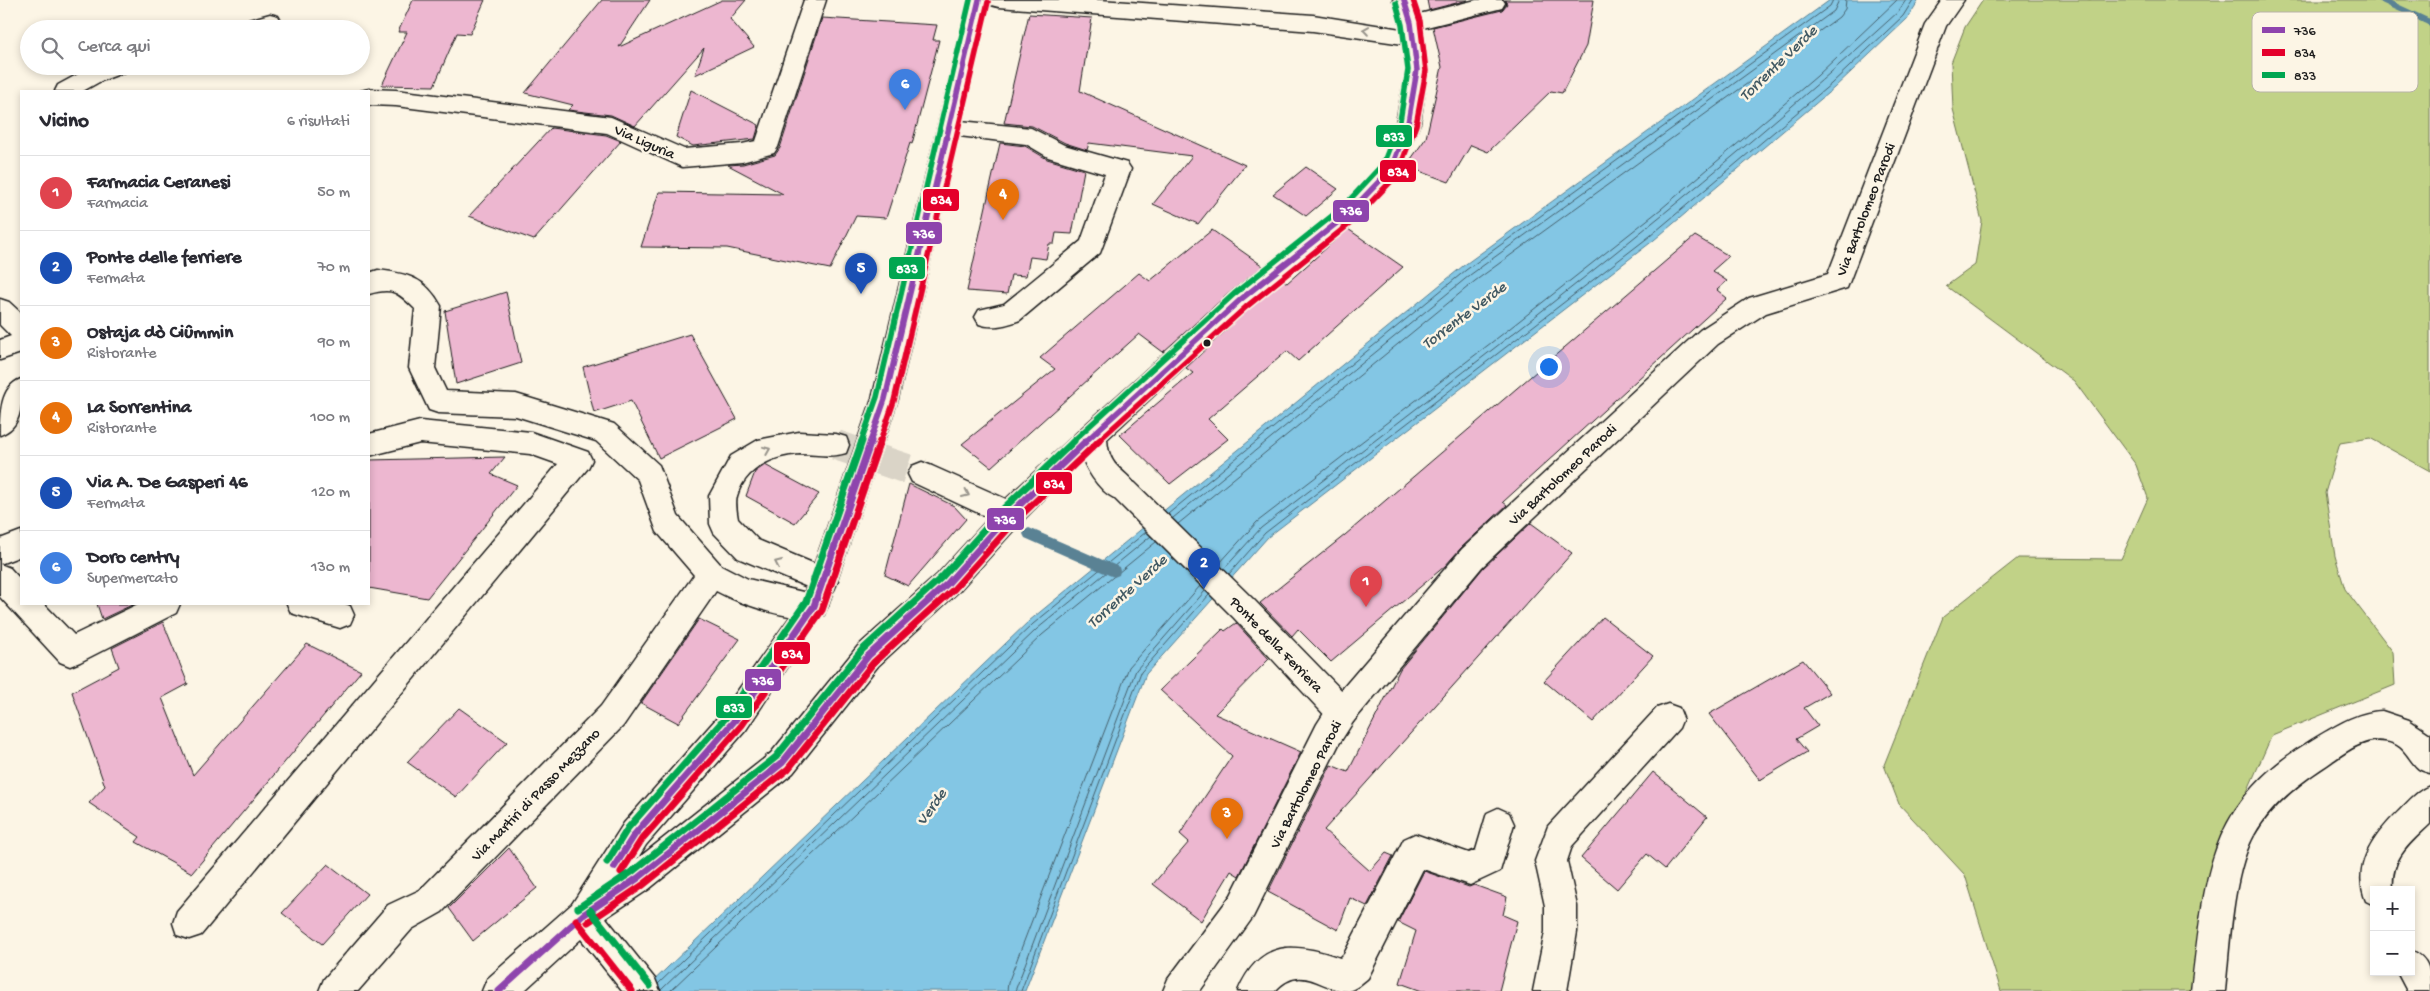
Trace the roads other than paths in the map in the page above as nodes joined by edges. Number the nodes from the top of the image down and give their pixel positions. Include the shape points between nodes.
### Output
1 (815, 0) edge
2 (979, 0) edge
3 (999, 0) edge
4 (1953, 0) edge
5 (1494, 3) dead end
6 (1410, 21) edge
7 (93, 75) edge
8 (68, 90) edge
9 (370, 97) edge
10 (950, 128) junction
11 (370, 284) edge
12 (0, 309) edge
13 (988, 317) dead end
14 (20, 328) edge
15 (20, 343) edge
16 (0, 350) edge
17 (20, 392) edge
18 (0, 424) edge
19 (1093, 434) junction
20 (370, 445) edge
21 (836, 445) tunnel mouth
22 (922, 474) tunnel mouth
23 (1051, 475) junction
24 (1116, 483) junction
25 (1010, 514) junction
26 (20, 543) edge
27 (0, 552) edge
28 (711, 574) junction
29 (0, 577) edge
30 (819, 593) junction
31 (20, 599) edge
32 (26, 605) edge
33 (164, 605) edge
34 (305, 605) edge
35 (340, 615) dead end
36 (1342, 712) junction
37 (1668, 718) dead end
38 (2430, 758) edge
39 (2430, 801) edge
40 (1498, 824) dead end
41 (2376, 886) edge
42 (583, 915) junction
43 (189, 923) dead end
44 (2415, 973) edge
45 (336, 991) edge
46 (499, 991) edge
47 (643, 991) edge
48 (1180, 991) edge
49 (1255, 991) edge
50 (1550, 991) edge
51 (2208, 991) edge
52 (2426, 991) edge

1 - 9 street, Via Liguria via 766,147 682,158 611,126
2 - 10 street
6 -> 3 street via 1385,32 1313,23
4 - 36 street, Via Bartolomeo Parodi via 1936,24 1838,281 1758,305 1710,337 1472,558
5 - 6 street
6 - 19 street via 1417,70 1408,124 1391,169 1348,214 1240,300
7 - 8 street
10 - 13 street via 1031,136 1056,151 1119,169 1091,246 1011,314
10 - 30 street via 884,399
11 - 28 street via 378,280 405,283 428,306 422,368 438,402 516,405 605,432 649,473 667,523
12 - 14 street
15 - 16 street
17 - 18 street
19 - 23 street
19 - 24 street, Ponte della Ferriera via 1094,456
20 - 43 street via 420,432 531,443 578,460
30 -> 21 street via 748,549 724,524 723,496 741,464 768,448 799,443
22 -> 25 street
23 - 24 street via 1080,471
23 - 25 street
24 - 36 street, Ponte della Ferriera via 1244,609
25 - 42 street via 948,583 868,656 782,763 638,878
26 - 27 street
28 - 30 street via 741,590 770,599
28 - 45 street, Via Martiri di Passo Mezzano via 612,716 431,901 400,917
29 - 31 street
30 - 42 street via 735,720 635,834
32 - 33 street via 70,652
34 - 35 street
36 - 48 street, Via Bartolomeo Parodi via 1242,906
37 - 50 street via 1559,838 1551,861 1561,906 1561,932
38 - 51 street via 2412,737 2391,727 2375,726 2358,730 2311,757 2274,786 2237,836 2223,877
39 - 41 street via 2386,845 2375,879
40 - 49 street via 1489,860 1470,869 1415,850 1356,966 1344,976 1294,961 1281,964
42 - 46 street
42 - 47 street
44 - 52 street

